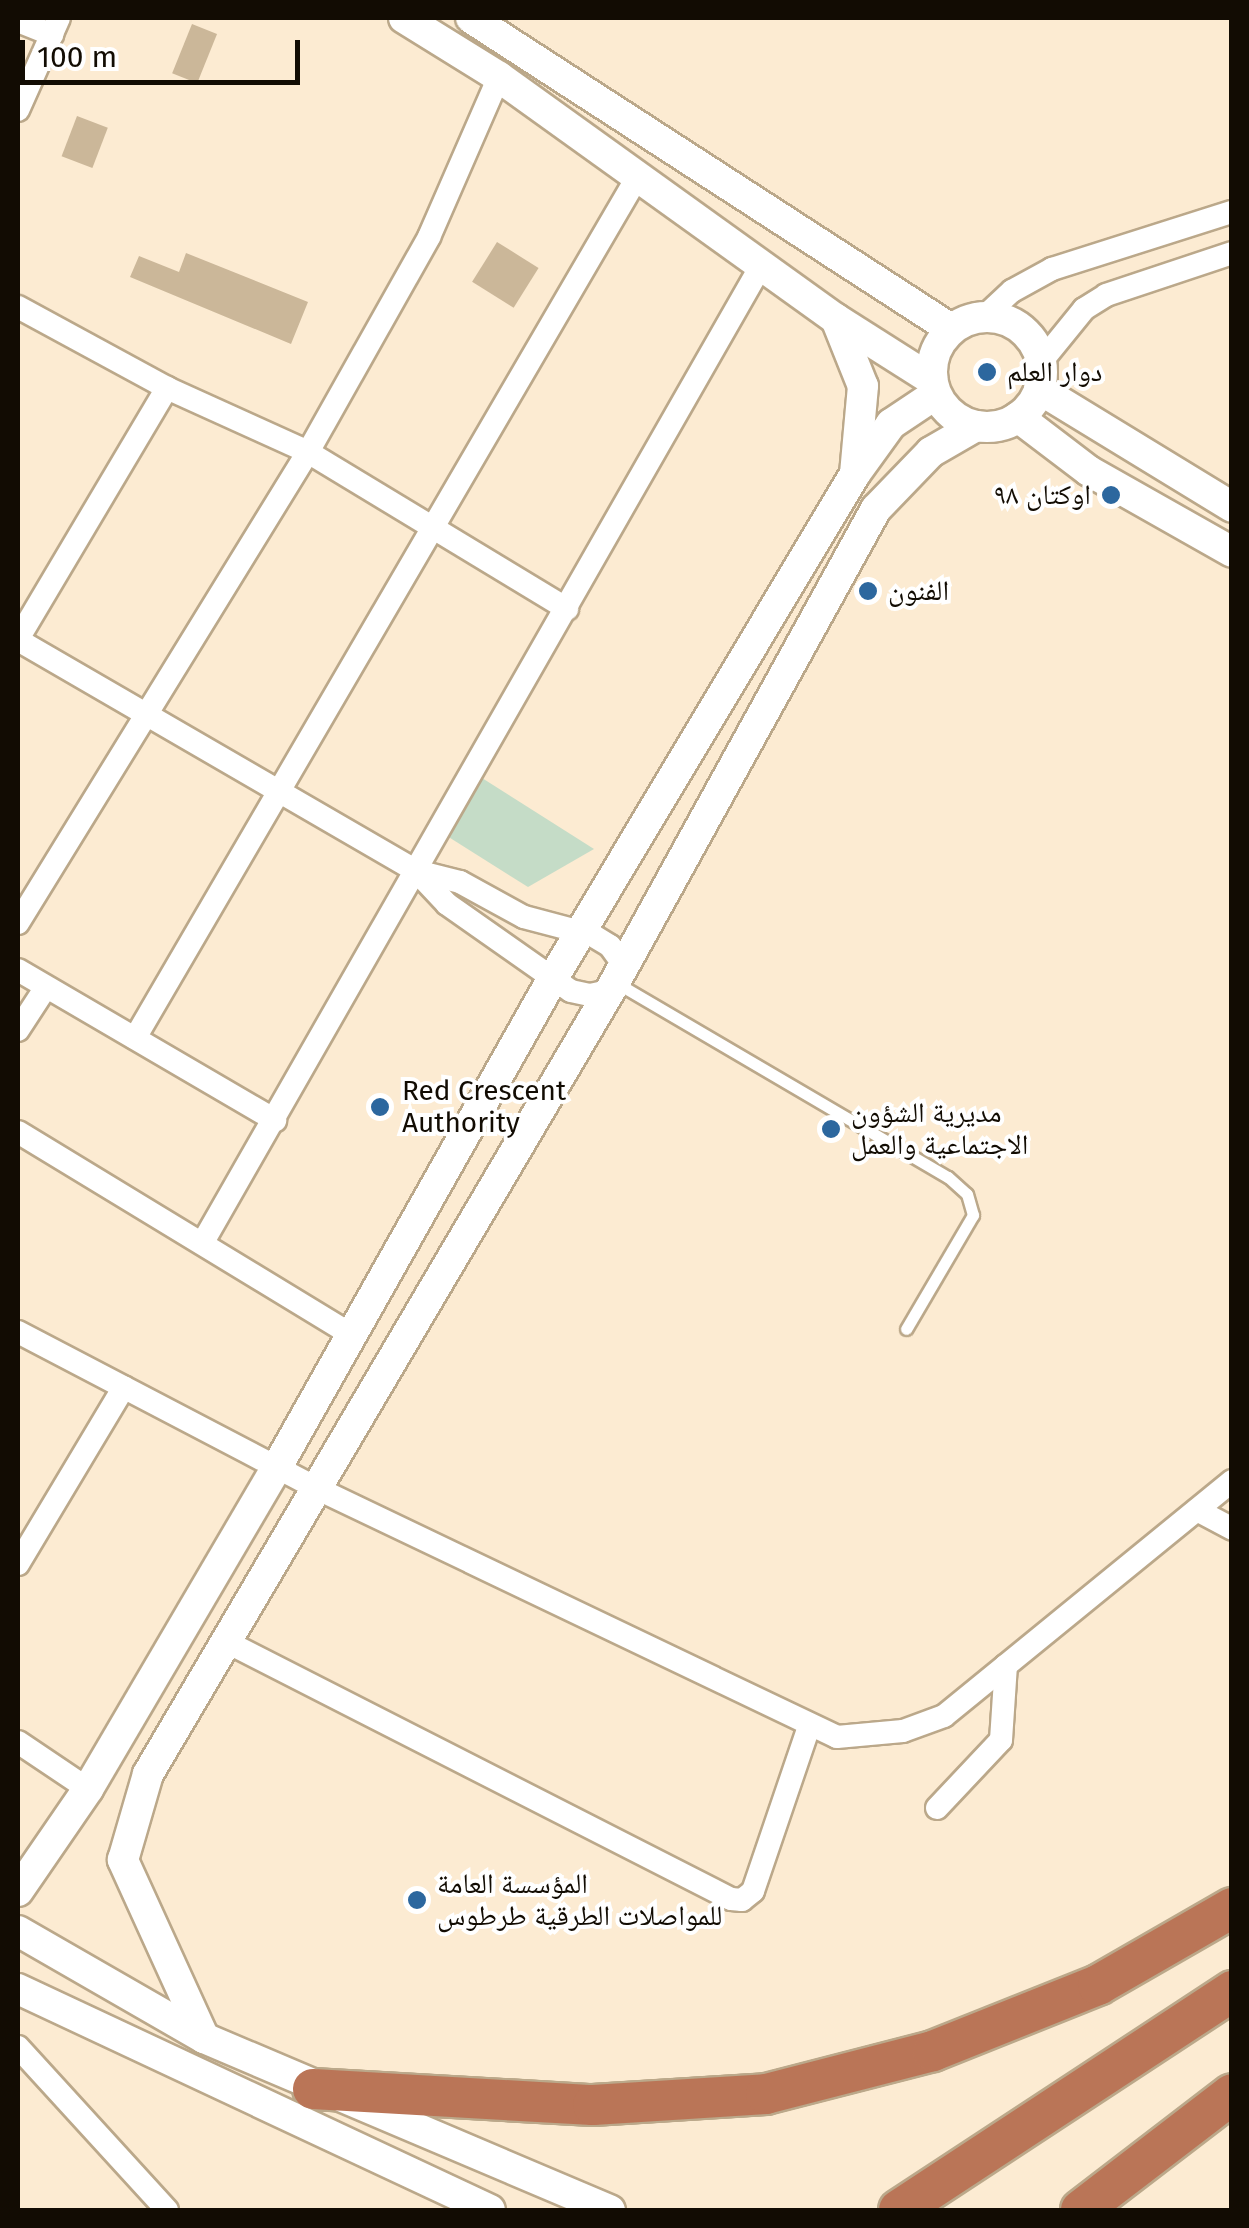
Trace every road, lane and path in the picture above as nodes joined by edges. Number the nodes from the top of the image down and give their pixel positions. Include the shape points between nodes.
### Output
1 (404, 18) edge
2 (471, 18) edge
3 (18, 21) edge
4 (55, 26) edge
5 (498, 78) junction
6 (18, 110) edge
7 (638, 176) junction
8 (1232, 212) edge
9 (1232, 253) edge
10 (762, 264) junction
11 (18, 307) edge
12 (984, 316) junction
13 (836, 318) junction
14 (950, 330) junction
15 (1040, 376) junction
16 (934, 387) junction
17 (168, 388) junction
18 (1018, 417) junction
19 (976, 426) junction
20 (308, 452) junction
21 (855, 474) junction
22 (1232, 507) edge
23 (433, 528) junction
24 (1232, 552) edge
25 (567, 609) junction
26 (18, 640) edge
27 (146, 715) junction
28 (279, 792) junction
29 (416, 871) junction
30 (18, 923) edge
31 (582, 932) junction
32 (18, 970) edge
33 (554, 978) junction
34 (616, 979) junction
35 (46, 986) junction
36 (18, 1030) edge
37 (135, 1038) junction
38 (274, 1120) junction
39 (18, 1132) edge
40 (203, 1242) junction
41 (906, 1330) dead end
42 (18, 1332) edge
43 (352, 1335) junction
44 (124, 1388) junction
45 (277, 1468) junction
46 (1232, 1481) edge
47 (316, 1488) junction
48 (1197, 1510) junction
49 (27, 1528) edge
50 (1232, 1529) edge
51 (18, 1564) edge
52 (225, 1641) junction
53 (1006, 1665) junction
54 (810, 1724) junction
55 (18, 1742) edge
56 (88, 1789) junction
57 (937, 1808) dead end
58 (18, 1891) edge
59 (1232, 1908) edge
60 (18, 1930) edge
61 (18, 1989) edge
62 (1232, 1991) edge
63 (204, 2038) junction
64 (18, 2047) edge
65 (313, 2088) junction
66 (1232, 2094) edge
67 (167, 2210) edge
68 (490, 2210) edge
69 (610, 2210) edge
70 (900, 2210) edge
71 (1082, 2210) edge

1 - 5 street
2 - 14 street
3 - 4 street
4 - 6 street
5 - 7 street
5 - 20 street via 429,237
7 - 10 street
7 - 23 street
8 - 12 street via 1052,269
9 - 15 street via 1106,295 1084,309
10 - 13 street
10 - 25 street
11 - 17 street
12 - 14 street
12 - 15 street via 1028,336
13 - 16 street
13 - 21 street via 863,386
14 - 16 street via 935,352
15 - 18 street
15 - 22 street
16 - 19 street via 947,410
16 - 21 street via 892,424
17 - 20 street
17 - 26 street
18 - 19 street
18 - 24 street via 1089,471
19 - 34 street via 931,452 876,509
20 - 23 street
20 - 27 street
21 - 31 street
23 - 25 street
23 - 28 street
25 - 29 street
26 - 27 street
27 - 28 street
27 - 30 street
28 - 29 street
28 - 37 street
29 - 31 street via 460,882 524,917
29 - 33 street via 447,904
29 - 38 street
31 - 33 street
31 - 34 street via 610,946
32 - 35 street
33 - 34 street via 581,994
33 - 43 street
34 - 41 lane via 948,1177 966,1194 973,1214
34 - 47 street
35 - 36 street
35 - 37 street
37 - 38 street
38 - 40 street
39 - 40 street
40 - 43 street
42 - 44 street
43 - 45 street
44 - 45 street
44 - 49 street
45 - 47 street
45 - 56 street
46 - 48 street
47 - 52 street
47 - 54 street
48 - 50 street
48 - 53 street
49 - 51 street
52 - 54 street via 731,1900 753,1891
52 - 63 street via 148,1774 123,1860
53 - 54 street via 944,1716 903,1731 838,1738
53 - 57 street via 1002,1740
55 - 56 street
56 - 58 street
59 - 65 highway via 1098,1985 933,2051 766,2094 593,2105
60 - 63 street
61 - 68 street
62 - 70 highway
63 - 65 street
64 - 67 street
65 - 69 street
66 - 71 highway

